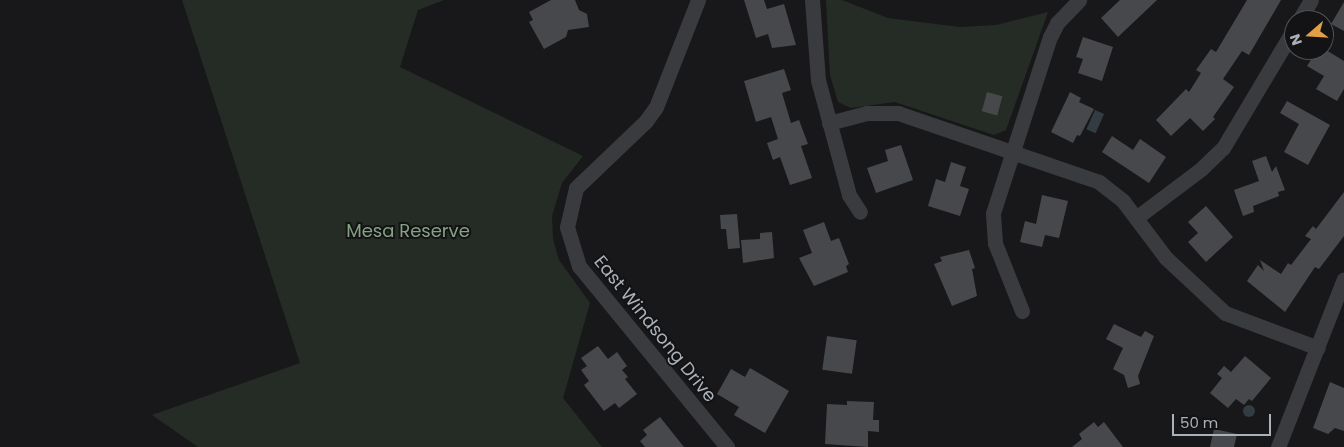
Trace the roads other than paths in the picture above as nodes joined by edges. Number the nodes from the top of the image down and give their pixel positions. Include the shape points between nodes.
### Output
1 (698, 0) edge
2 (812, 0) edge
3 (1078, 0) edge
4 (1284, 46) edge
5 (829, 123) junction
6 (1012, 152) junction
7 (860, 212) dead end
8 (1136, 218) junction
9 (1344, 279) edge
10 (1022, 311) dead end
11 (1318, 348) junction
12 (726, 447) edge
13 (1278, 447) edge

1 - 12 street, East Windsong Drive via 656,107 646,121 576,188 567,227 579,266
2 - 5 street via 818,80
3 - 6 street via 1057,23 1050,37
4 - 8 street via 1223,148 1201,169
5 - 6 street via 867,114 898,113
5 - 7 street via 849,194
6 - 8 street via 1099,182 1123,201
6 - 10 street via 996,198 993,228 995,243
8 - 11 street via 1166,258 1225,313
9 - 11 street
11 - 13 street

